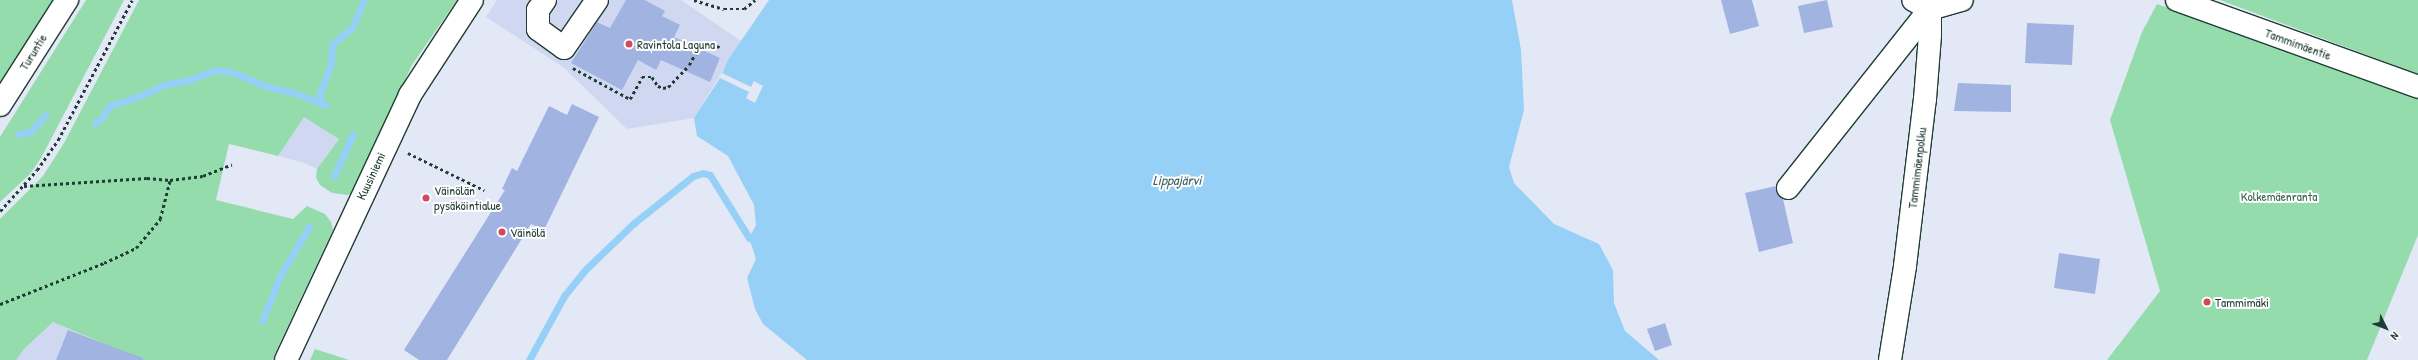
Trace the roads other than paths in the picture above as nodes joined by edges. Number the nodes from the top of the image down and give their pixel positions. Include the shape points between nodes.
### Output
1 (67, 0) edge
2 (472, 0) edge
3 (545, 0) edge
4 (598, 0) edge
5 (2177, 0) edge
6 (1955, 1) edge
7 (1921, 4) edge
8 (2418, 88) edge
9 (0, 105) edge
10 (1788, 188) dead end
11 (286, 360) edge
12 (1890, 360) edge

1 - 9 street, Turuntie
2 - 11 street, Kuusiniemi via 410,95
3 - 4 street via 538,10 538,29 564,48
5 - 8 street, Tammimäentie
6 - 7 street
7 - 10 street
7 - 12 street, Tammimäenpolku via 1930,35 1926,99 1905,266

